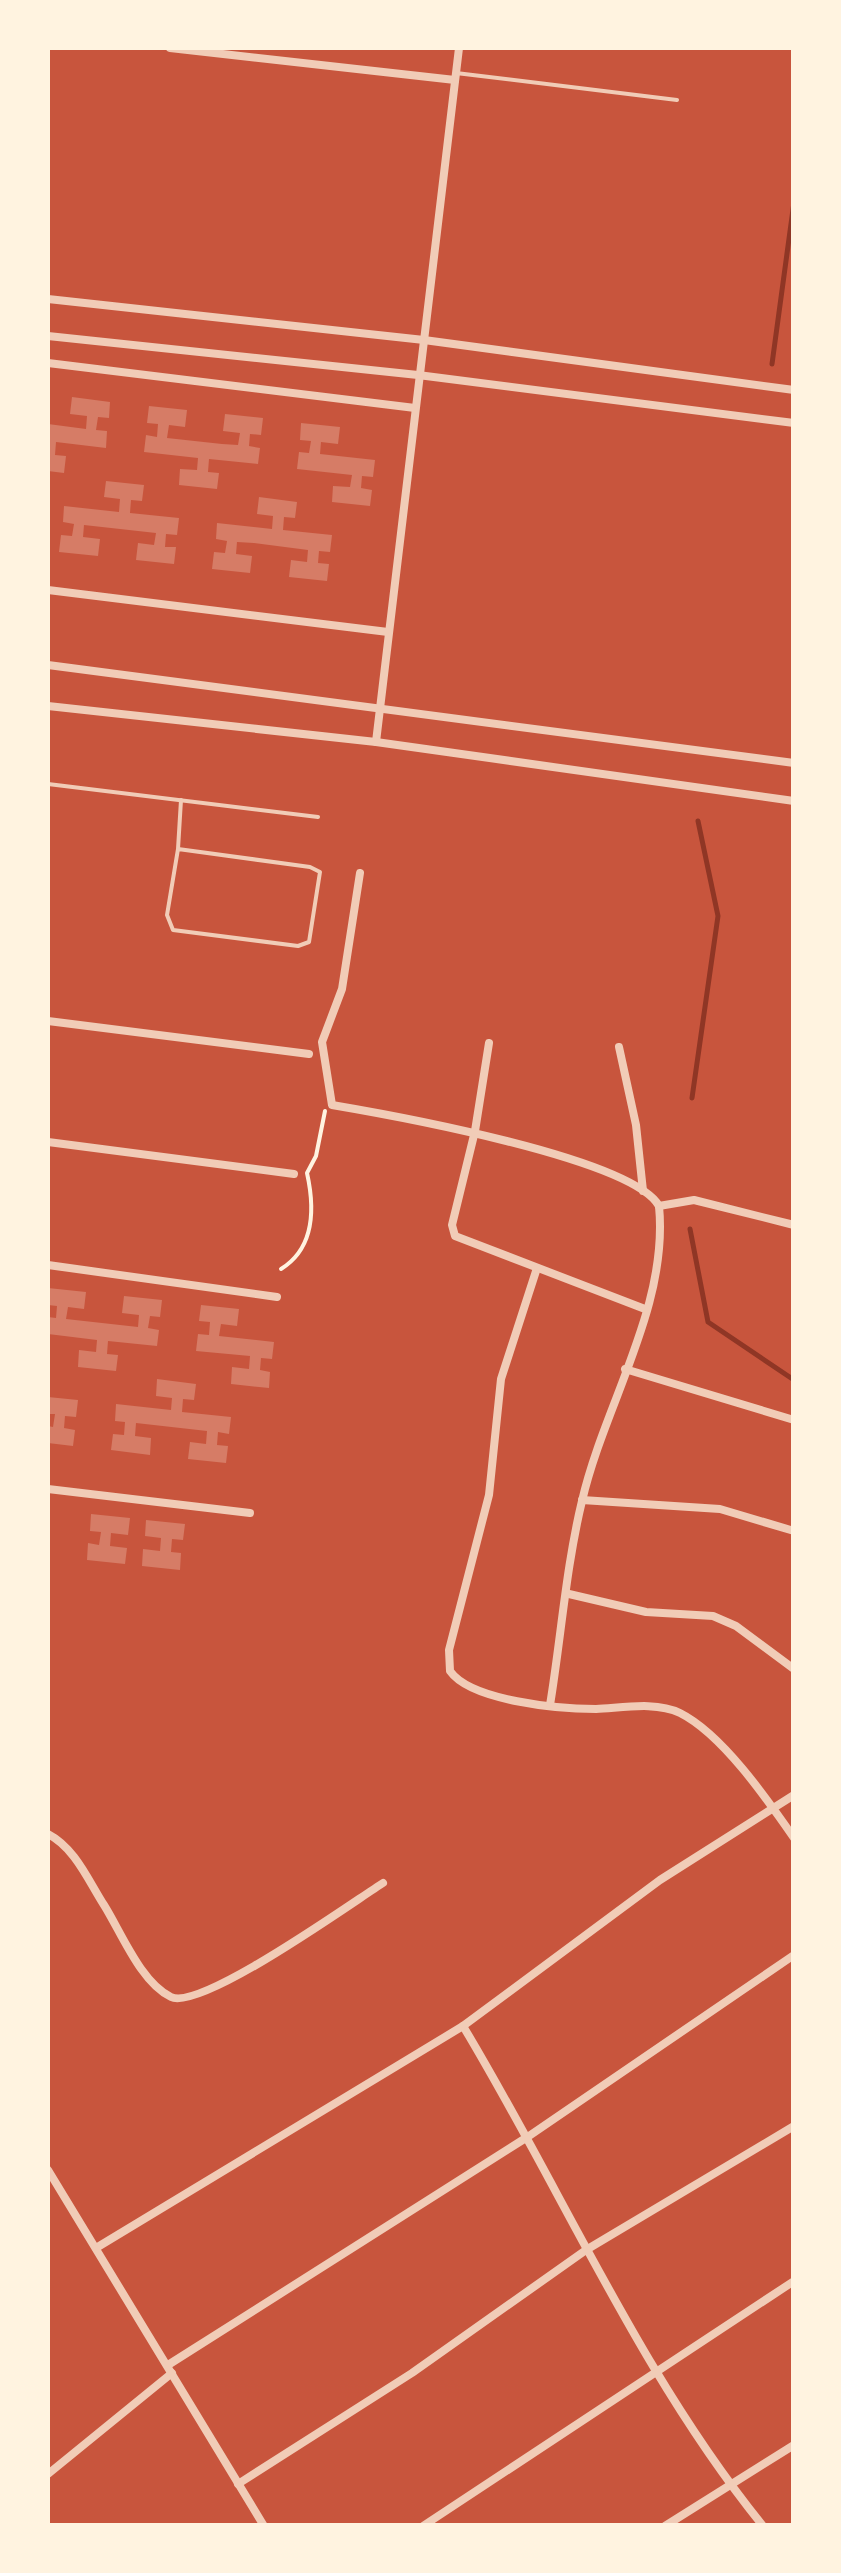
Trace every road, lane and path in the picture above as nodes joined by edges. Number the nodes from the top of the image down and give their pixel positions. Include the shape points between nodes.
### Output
1 (170, 48) edge
2 (459, 48) edge
3 (456, 77) junction
4 (677, 100) dead end
5 (48, 299) edge
6 (48, 336) edge
7 (424, 340) junction
8 (48, 363) edge
9 (418, 376) junction
10 (794, 390) edge
11 (414, 408) junction
12 (794, 423) edge
13 (48, 590) edge
14 (388, 632) junction
15 (48, 665) edge
16 (48, 706) edge
17 (379, 706) junction
18 (376, 742) junction
19 (794, 762) edge
20 (48, 784) edge
21 (181, 800) junction
22 (794, 801) edge
23 (318, 817) dead end
24 (178, 850) junction
25 (360, 873) dead end
26 (48, 1021) edge
27 (489, 1043) dead end
28 (619, 1047) dead end
29 (309, 1054) dead end
30 (332, 1105) junction
31 (475, 1131) junction
32 (48, 1142) edge
33 (294, 1174) dead end
34 (643, 1191) junction
35 (659, 1206) junction
36 (794, 1225) edge
37 (48, 1265) edge
38 (536, 1268) junction
39 (281, 1269) dead end
40 (277, 1298) dead end
41 (646, 1309) junction
42 (625, 1369) junction
43 (794, 1420) edge
44 (48, 1490) edge
45 (582, 1500) junction
46 (250, 1513) dead end
47 (794, 1532) edge
48 (569, 1594) junction
49 (794, 1669) edge
50 (550, 1705) junction
51 (794, 1794) edge
52 (773, 1807) junction
53 (48, 1834) edge
54 (794, 1838) edge
55 (383, 1882) dead end
56 (794, 1955) edge
57 (463, 2026) junction
58 (794, 2126) edge
59 (529, 2136) junction
60 (48, 2170) edge
61 (96, 2248) junction
62 (586, 2250) junction
63 (794, 2282) edge
64 (170, 2369) junction
65 (655, 2371) junction
66 (794, 2445) edge
67 (48, 2474) edge
68 (238, 2484) junction
69 (730, 2485) junction
70 (264, 2526) edge
71 (422, 2526) edge
72 (665, 2526) edge
73 (763, 2526) edge

1 - 3 street
2 - 3 street
3 - 4 lane
3 - 7 street
5 - 7 street
6 - 9 street
7 - 9 street
7 - 10 street
8 - 11 street
9 - 11 street
9 - 12 street
11 - 14 street
13 - 14 street
14 - 17 street
15 - 17 street
16 - 18 street
17 - 18 street
17 - 19 street
18 - 22 street
20 - 21 lane
21 - 23 lane
21 - 24 lane
24 - 24 lane via 167,916 174,930 309,942 322,879 315,868
25 - 30 street via 342,989 322,1042
26 - 29 street
27 - 31 street
28 - 34 street
30 - 31 street
30 - 39 path via 321,1116 307,1174 310,1230 295,1260
31 - 34 street
31 - 38 street via 455,1236
32 - 33 street
34 - 35 street
35 - 36 street via 694,1200
35 - 41 street
37 - 40 street
38 - 41 street
38 - 50 street via 501,1379 489,1495 448,1650 450,1672 464,1686
41 - 42 street
42 - 43 street
42 - 45 street
44 - 46 street
45 - 47 street via 720,1509
45 - 48 street
48 - 49 street via 646,1612 713,1616
48 - 50 street
50 - 52 street via 678,1711 711,1736
51 - 52 street
52 - 54 street
52 - 57 street via 660,1880
53 - 55 street via 72,1855 154,1983 178,2000 234,1978
56 - 59 street
57 - 59 street
57 - 61 street
58 - 62 street
59 - 62 street
59 - 64 street
60 - 61 street
61 - 64 street
62 - 65 street
62 - 68 street
63 - 65 street
64 - 67 street
64 - 68 street
65 - 69 street
65 - 71 street
66 - 69 street
68 - 70 street
69 - 72 street
69 - 73 street

